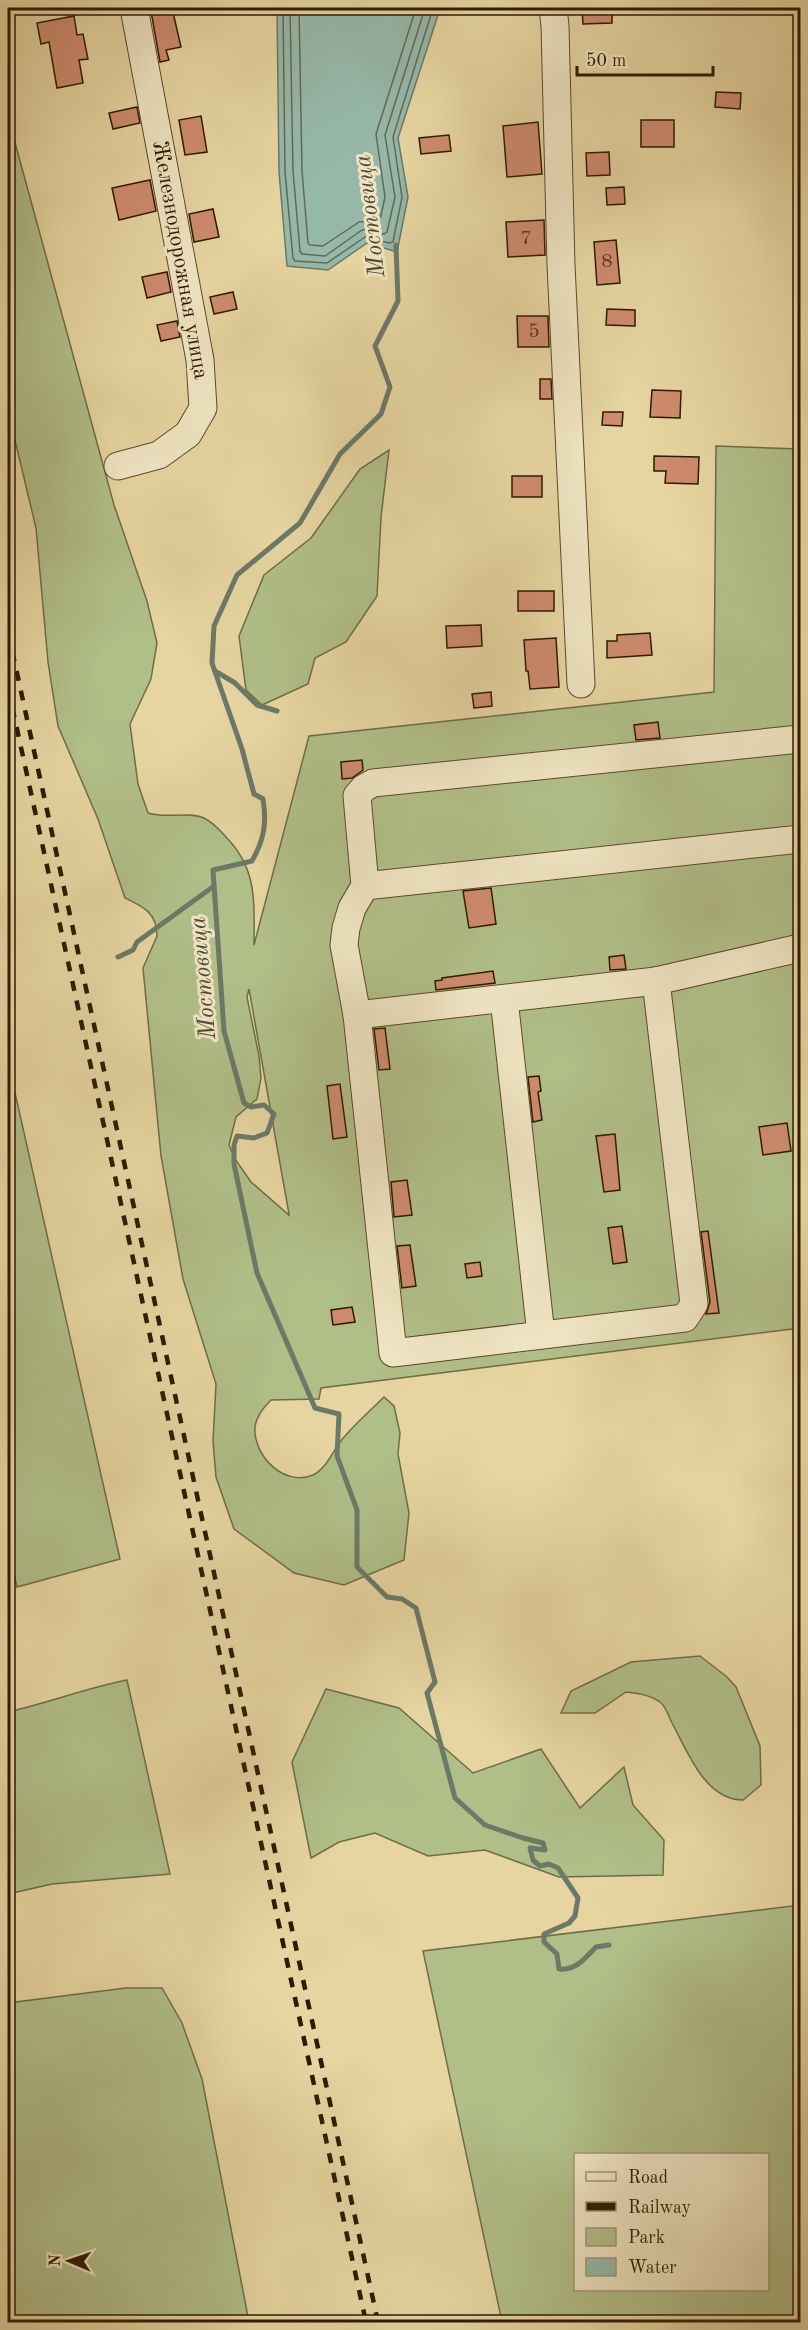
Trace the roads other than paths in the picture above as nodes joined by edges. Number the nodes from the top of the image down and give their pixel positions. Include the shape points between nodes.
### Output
1 (134, 8) edge
2 (552, 8) edge
3 (118, 466) dead end
4 (581, 684) dead end
5 (801, 739) edge
6 (801, 839) edge
7 (365, 886) junction
8 (801, 948) edge
9 (656, 981) junction
10 (504, 999) junction
11 (357, 1015) junction
12 (541, 1335) junction

1 - 3 street, Железнодорожная улица via 200,360 203,408 188,434 159,455
2 - 4 street
5 - 7 street via 374,783 357,796
6 - 7 street
7 - 11 street via 345,928 344,945
8 - 9 street
9 - 10 street
9 - 12 street via 694,1304 685,1318
10 - 11 street
10 - 12 street
11 - 12 street via 393,1353

